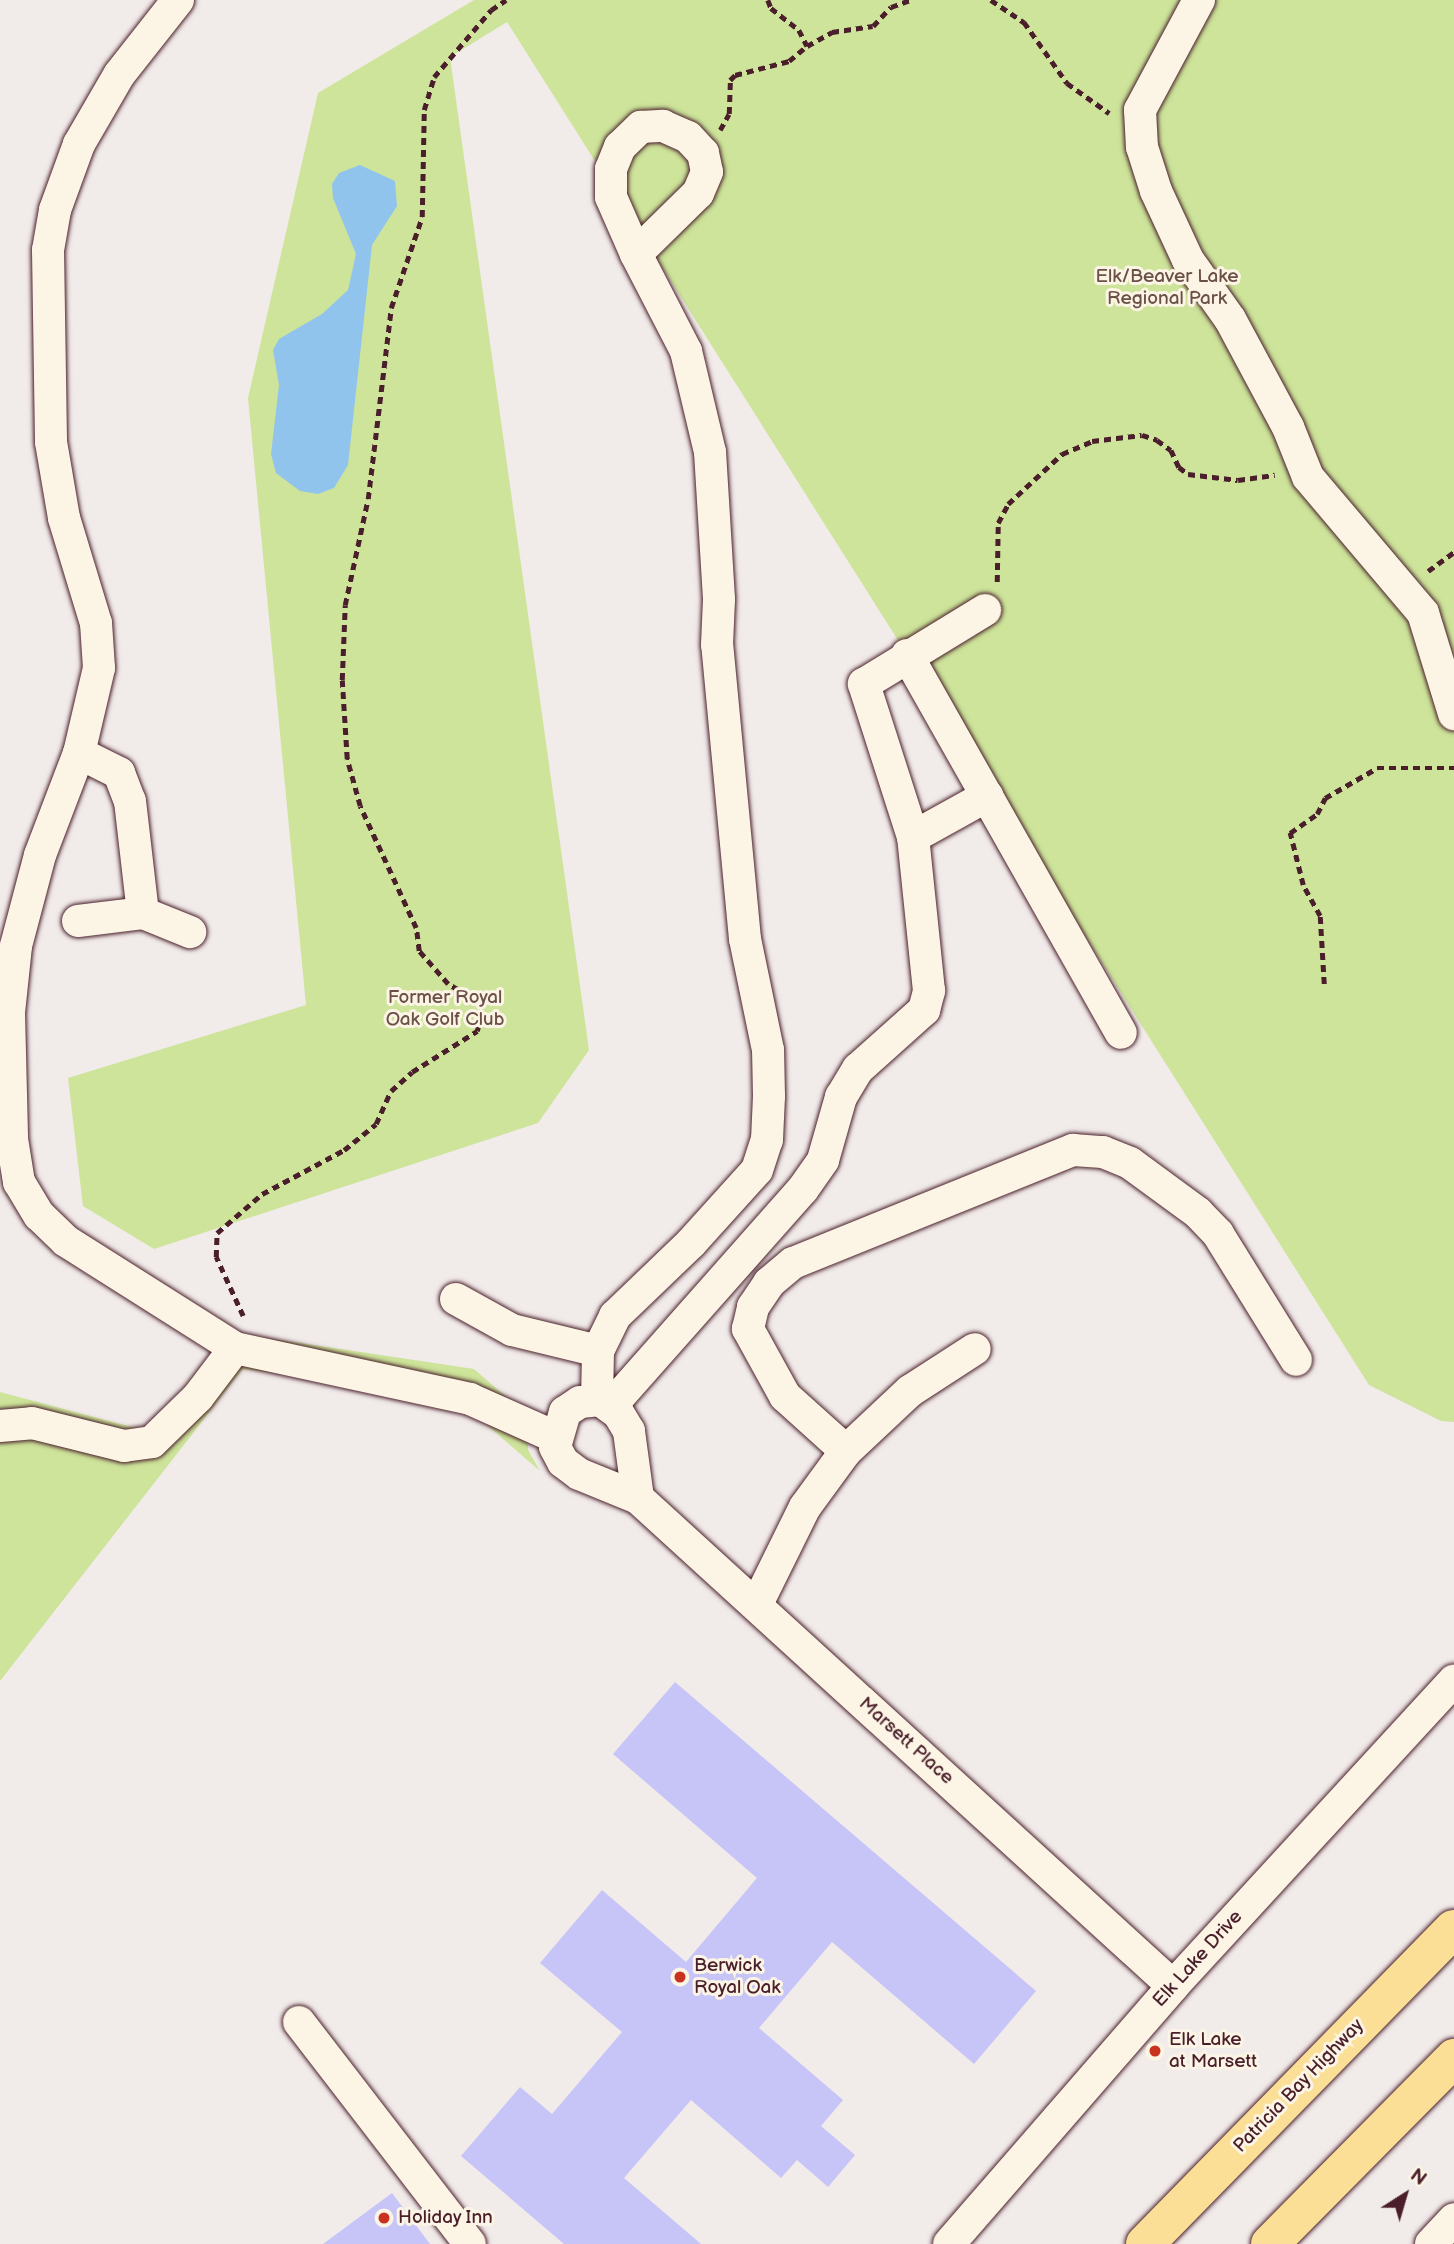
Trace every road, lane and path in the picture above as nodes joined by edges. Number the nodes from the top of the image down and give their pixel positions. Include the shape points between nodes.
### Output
1 (178, 0) edge
2 (506, 0) edge
3 (768, 0) edge
4 (909, 0) edge
5 (991, 0) edge
6 (1199, 0) edge
7 (807, 46) junction
8 (729, 114) dead end
9 (1141, 127) junction
10 (636, 254) dead end
11 (1308, 477) junction
12 (997, 560) dead end
13 (985, 610) dead end
14 (907, 655) junction
15 (1454, 714) edge
16 (79, 753) junction
17 (1454, 768) edge
18 (987, 796) junction
19 (914, 837) junction
20 (143, 913) junction
21 (78, 921) dead end
22 (190, 932) dead end
23 (1324, 984) dead end
24 (1121, 1033) dead end
25 (456, 1299) dead end
26 (244, 1318) dead end
27 (235, 1348) junction
28 (975, 1349) dead end
29 (598, 1351) junction
30 (1296, 1360) dead end
31 (603, 1404) junction
32 (0, 1426) edge
33 (555, 1437) junction
34 (846, 1451) junction
35 (638, 1499) junction
36 (757, 1604) junction
37 (1454, 1681) edge
38 (1454, 1929) edge
39 (1173, 1986) junction
40 (299, 2022) dead end
41 (1454, 2058) edge
42 (1454, 2219) edge
43 (470, 2244) edge
44 (949, 2244) edge
45 (1145, 2244) edge
46 (1270, 2244) edge
47 (1431, 2244) edge

1 - 16 street via 119,75 79,144 54,210 48,250 51,442 64,518 96,623 98,657
2 - 26 path via 491,10 434,77 424,110 422,216 391,308 368,499 345,605 342,680 347,759 416,928 419,951 448,984 479,1002 481,1016 477,1031 412,1072 391,1091 376,1124 262,1194 217,1233 216,1257
3 - 7 path via 799,30
4 - 7 path via 891,8 873,26 832,32
5 - 9 path via 1024,22 1068,83 1112,115
6 - 9 street via 1154,78 1140,110
7 - 8 path via 789,61 735,75 730,80
9 - 11 street via 1142,147 1156,191 1188,260 1230,320 1288,427
10 - 29 street via 686,351 710,452 719,599 717,645 744,939 768,1050 769,1096 767,1140 757,1170 691,1243 615,1316
11 - 12 path via 1259,474 1238,480 1188,474 1171,450 1157,440 1142,435 1092,441 1062,454 1008,504 998,523
11 - 15 street via 1423,613
13 - 14 street
14 - 18 street
14 - 19 street via 864,684
16 - 20 street via 119,773 130,801
16 - 27 street via 40,855 16,946 10,1027 12,1139 19,1182 39,1215 66,1241
17 - 23 path via 1377,768 1325,798 1317,814 1290,833 1303,884 1320,916
18 - 19 street
18 - 24 street
19 - 31 street via 929,991 924,1010 858,1069 841,1097 823,1160 803,1189
20 - 21 street
20 - 22 street
25 - 29 street via 512,1330
27 - 32 street via 198,1397 152,1442 124,1446 32,1423
27 - 33 street via 470,1399
28 - 34 street via 910,1391
29 - 31 street
30 - 34 street via 1218,1234 1198,1213 1130,1163 1103,1152 1073,1150 793,1263 769,1283 753,1307 748,1329 785,1396
31 - 33 street via 580,1402 565,1412
31 - 35 street via 629,1431
33 - 35 street, Marsett Place via 563,1462 579,1474
34 - 36 street via 805,1507
35 - 36 street, Marsett Place
36 - 39 street, Marsett Place
37 - 39 street, Elk Lake Drive
38 - 45 highway, Patricia Bay Highway
39 - 44 street, Elk Lake Drive
40 - 43 street
41 - 46 highway
42 - 47 street

